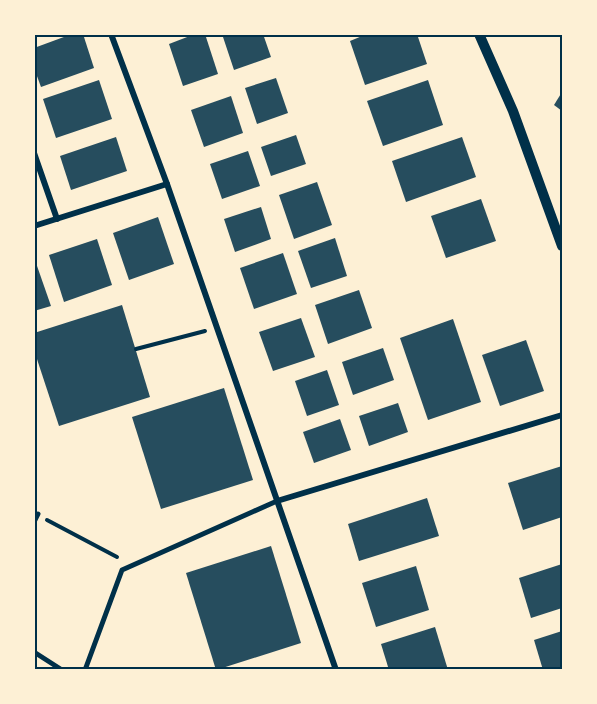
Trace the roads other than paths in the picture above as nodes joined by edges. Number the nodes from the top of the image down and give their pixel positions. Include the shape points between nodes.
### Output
1 (111, 34) edge
2 (479, 34) edge
3 (34, 153) edge
4 (167, 184) junction
5 (57, 219) junction
6 (34, 226) edge
7 (562, 246) edge
8 (562, 415) edge
9 (278, 501) junction
10 (38, 514) road end
11 (34, 522) edge
12 (34, 652) edge
13 (62, 669) edge
14 (85, 669) edge
15 (336, 669) edge

1 - 4 street
2 - 7 street via 513,111
3 - 5 street
4 - 5 street
4 - 9 street
5 - 6 street
8 - 9 street
9 - 14 street via 122,570
9 - 15 street
10 - 11 street
12 - 13 street

